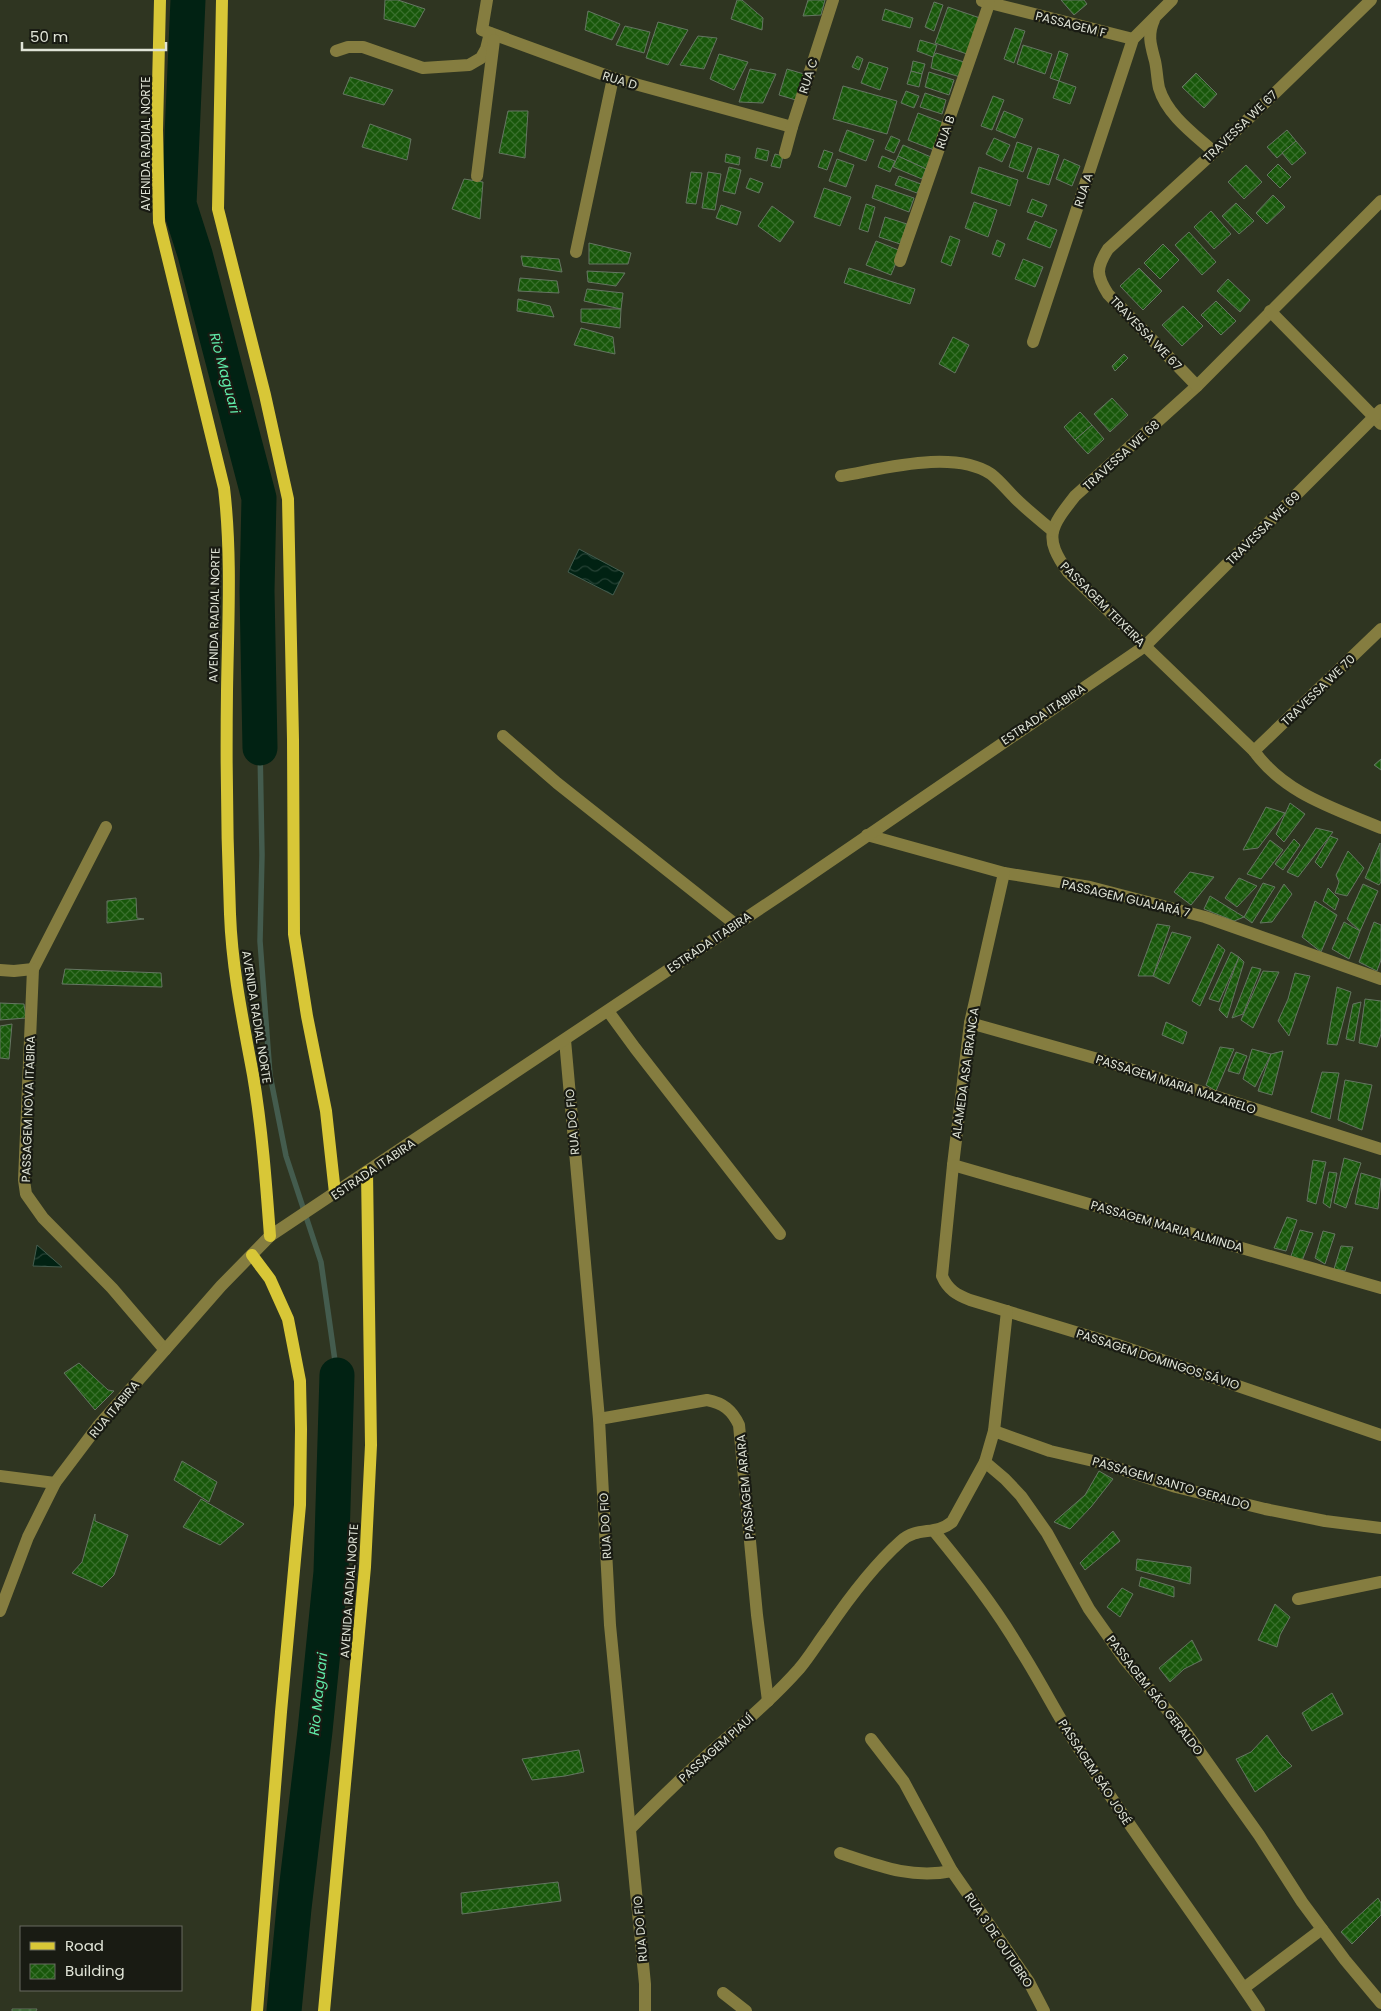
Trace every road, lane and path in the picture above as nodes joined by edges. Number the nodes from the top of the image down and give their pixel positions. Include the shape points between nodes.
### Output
1 (160, 0) edge
2 (222, 0) edge
3 (486, 0) edge
4 (833, 0) edge
5 (1172, 0) edge
6 (1371, 0) edge
7 (985, 2) edge
8 (1155, 17) junction
9 (493, 33) junction
10 (1132, 39) junction
11 (336, 51) dead end
12 (613, 78) junction
13 (792, 127) junction
14 (1214, 152) junction
15 (786, 154) dead end
16 (477, 176) dead end
17 (1381, 201) edge
18 (576, 252) dead end
19 (900, 261) dead end
20 (1270, 311) junction
21 (1033, 342) dead end
22 (1197, 386) junction
23 (1379, 417) edge
24 (841, 476) dead end
25 (1053, 531) junction
26 (1381, 629) edge
27 (1145, 646) junction
28 (503, 736) dead end
29 (1254, 751) junction
30 (106, 827) dead end
31 (1381, 828) edge
32 (867, 835) junction
33 (1004, 873) junction
34 (735, 924) junction
35 (33, 969) junction
36 (0, 970) edge
37 (1381, 979) edge
38 (608, 1011) junction
39 (970, 1023) junction
40 (565, 1040) junction
41 (1381, 1149) edge
42 (953, 1165) junction
43 (367, 1172) junction
44 (336, 1194) junction
45 (780, 1234) dead end
46 (270, 1236) junction
47 (252, 1255) junction
48 (942, 1276) joint
49 (1381, 1288) edge
50 (1007, 1311) junction
51 (165, 1350) junction
52 (599, 1419) junction
53 (994, 1431) junction
54 (1381, 1435) edge
55 (986, 1462) junction
56 (0, 1476) edge
57 (54, 1483) junction
58 (1381, 1528) edge
59 (934, 1531) junction
60 (1381, 1582) edge
61 (1298, 1599) dead end
62 (0, 1611) edge
63 (768, 1701) junction
64 (871, 1740) dead end
65 (630, 1828) junction
66 (840, 1854) dead end
67 (952, 1871) junction
68 (1322, 1929) junction
69 (1244, 1988) junction
70 (723, 1993) dead end
71 (1381, 2003) edge
72 (257, 2011) edge
73 (324, 2011) edge
74 (645, 2011) edge
75 (746, 2011) edge
76 (1044, 2011) edge
77 (1259, 2011) edge

1 - 46 main road, AVENIDA RADIAL NORTE via 156,130 159,222 224,488 229,532 227,693 232,956 256,1094
2 - 44 main road via 218,209 288,499 294,934 326,1110
3 - 9 street via 482,30
4 - 13 street, RUA C
5 - 8 street
6 - 14 street, TRAVESSA WE 67
7 - 10 street, PASSAGEM F
7 - 19 street, RUA B
8 - 10 street
8 - 14 street via 1149,30 1164,100 1182,123
9 - 11 street via 481,58 468,65 423,68 363,46
9 - 12 street, RUA D
9 - 16 street
10 - 21 street, RUA A
12 - 13 street, RUA D
12 - 18 street
13 - 15 street, RUA C
14 - 22 street, TRAVESSA WE 67 via 1108,250 1099,264 1098,273 1108,294
17 - 20 street
20 - 22 street
20 - 23 street
22 - 25 street, TRAVESSA WE 68 via 1074,496
23 - 27 street, TRAVESSA WE 69
24 - 25 street via 931,462 971,465 992,475
25 - 27 street, PASSAGEM TEIXEIRA via 1055,554 1068,572
26 - 29 street, TRAVESSA WE 70
27 - 29 street, PASSAGEM TEIXEIRA
27 - 32 street, ESTRADA ITABIRA
28 - 34 street via 557,783
29 - 31 street, PASSAGEM TEIXEIRA via 1267,768 1295,790
30 - 35 street
32 - 33 street, PASSAGEM GUAJARÁ 7
32 - 34 street, ESTRADA ITABIRA
33 - 37 street, PASSAGEM GUAJARÁ 7 via 1090,887 1205,917
33 - 39 street, ALAMEDA ASA BRANCA
34 - 38 street, ESTRADA ITABIRA
35 - 36 street
35 - 51 street, PASSAGEM NOVA ITABIRA via 26,1194 43,1218 112,1288
38 - 40 street, ESTRADA ITABIRA
38 - 45 street
39 - 41 street, PASSAGEM MARIA MAZARELO via 1098,1059
39 - 42 street, ALAMEDA ASA BRANCA
40 - 43 street, ESTRADA ITABIRA
40 - 52 street, RUA DO FIO
42 - 48 street, ALAMEDA ASA BRANCA
42 - 49 street, PASSAGEM MARIA ALMINDA
43 - 44 street, ESTRADA ITABIRA
43 - 73 main road, AVENIDA RADIAL NORTE via 371,1445 366,1567
44 - 46 street, ESTRADA ITABIRA
46 - 47 street, RUA ITABIRA
47 - 51 street, RUA ITABIRA
47 - 72 main road via 270,1279 288,1319 300,1381 301,1429 300,1505
48 - 50 street, PASSAGEM DOMINGOS SÁVIO via 946,1286 960,1296
50 - 53 street
50 - 54 street, PASSAGEM DOMINGOS SÁVIO via 1115,1344
51 - 57 street, RUA ITABIRA via 98,1426
52 - 63 street, PASSAGEM ARARA via 707,1400 719,1402 734,1414 739,1425
52 - 65 street, RUA DO FIO via 610,1625
53 - 55 street
53 - 58 street, PASSAGEM SANTO GERALDO via 1050,1451 1102,1463 1193,1492 1325,1521
55 - 59 street via 952,1522
55 - 68 street, PASSAGEM SÃO GERALDO via 1021,1496 1120,1653 1185,1731
56 - 57 street
57 - 62 street, RUA ITABIRA via 28,1537
59 - 63 street, PASSAGEM PIAUÍ via 916,1531 889,1552 842,1608 800,1667
59 - 69 street, PASSAGEM SÃO JOSÉ via 970,1575 1016,1642 1061,1721 1120,1812
60 - 61 street
63 - 65 street, PASSAGEM PIAUÍ
64 - 67 street, RUA 3 DE OUTUBRO via 904,1782
65 - 74 street, RUA DO FIO
66 - 67 street via 916,1874
67 - 76 street, RUA 3 DE OUTUBRO via 1029,1982
68 - 69 street
68 - 71 street, PASSAGEM SÃO GERALDO
69 - 77 street, PASSAGEM SÃO JOSÉ
70 - 75 street

